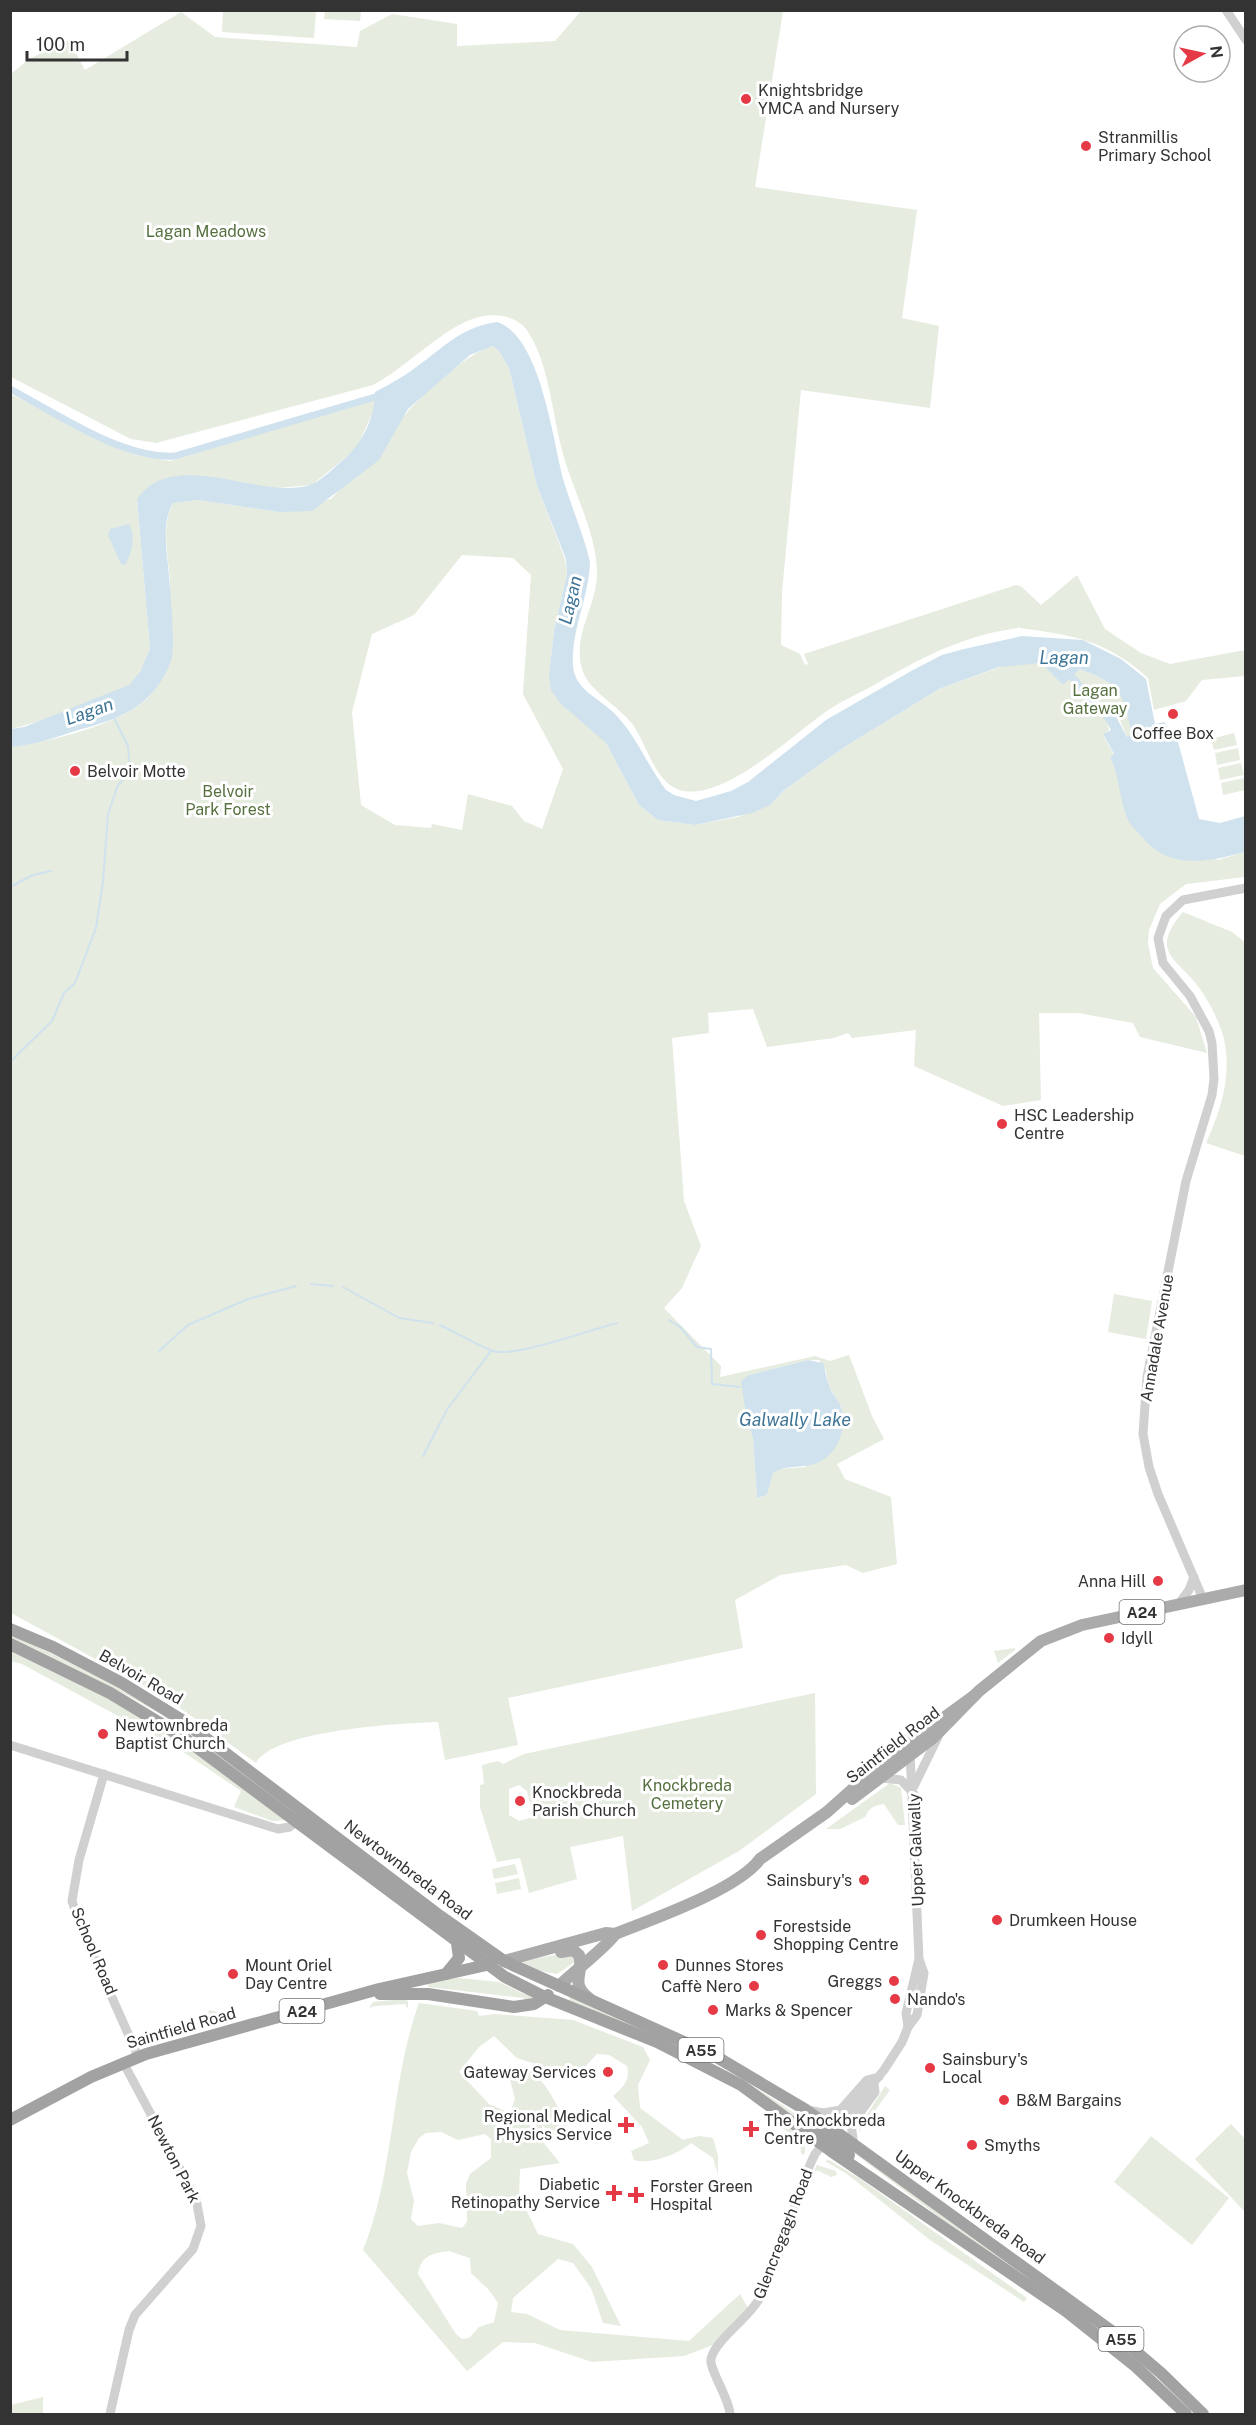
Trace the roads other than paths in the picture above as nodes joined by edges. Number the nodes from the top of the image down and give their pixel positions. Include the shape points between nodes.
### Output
1 (1226, 10) edge
2 (1245, 40) edge
3 (1245, 888) edge
4 (1194, 1577) junction
5 (1245, 1590) edge
6 (1203, 1599) junction
7 (1178, 1605) junction
8 (10, 1629) edge
9 (10, 1644) edge
10 (975, 1695) junction
11 (958, 1714) junction
12 (942, 1730) junction
13 (909, 1742) junction
14 (10, 1745) edge
15 (911, 1756) junction
16 (105, 1774) junction
17 (882, 1778) junction
18 (858, 1784) junction
19 (914, 1791) junction
20 (827, 1812) junction
21 (300, 1816) junction
22 (615, 1934) junction
23 (457, 1943) junction
24 (537, 1953) junction
25 (504, 1961) junction
26 (581, 1964) junction
27 (486, 1965) junction
28 (446, 1974) junction
29 (559, 1986) junction
30 (370, 1993) junction
31 (545, 1997) junction
32 (591, 2000) junction
33 (138, 2056) junction
34 (123, 2062) junction
35 (876, 2080) junction
36 (780, 2094) junction
37 (806, 2110) junction
38 (841, 2110) junction
39 (10, 2120) edge
40 (829, 2135) junction
41 (854, 2145) junction
42 (812, 2160) junction
43 (849, 2163) junction
44 (889, 2189) junction
45 (1157, 2378) junction
46 (110, 2415) edge
47 (730, 2415) edge
48 (1186, 2415) edge
49 (1203, 2415) edge

1 - 2 street
3 - 4 street, Annadale Avenue via 1183,900 1166,916 1158,938 1163,963 1202,1014 1212,1043 1212,1095 1189,1163 1147,1377 1143,1418 1145,1452 1155,1488
4 - 6 street, Annadale Avenue
4 - 7 street
5 - 6 main road, A24
6 - 7 main road, A24
7 - 10 main road, Saintfield Road / A24 via 1082,1625 1041,1641
8 - 21 highway, Belvoir Road / A55 via 71,1656 157,1704 216,1744
9 - 21 highway, Belvoir Road / A55 via 151,1716
10 - 11 main road, Saintfield Road / A24
10 - 13 main road, Saintfield Road / A24
11 - 12 main road, Saintfield Road / A24
11 - 13 main road via 921,1739
12 - 15 main road, Saintfield Road / A24
12 - 19 street via 927,1755
13 - 15 street, Upper Galwally
13 - 18 main road, Saintfield Road / A24
14 - 16 street
15 - 17 main road, Saintfield Road / A24
15 - 18 main road via 900,1757
15 - 19 street, Upper Galwally
16 - 21 street via 278,1829 286,1829
16 - 33 street, School Road via 79,1860 72,1900
17 - 19 street via 901,1780
17 - 20 main road, Saintfield Road / A24
18 - 20 main road, Saintfield Road / A24
19 - 35 street, Upper Galwally via 923,1988 919,2012
20 - 22 main road, Saintfield Road / A24 via 740,1877 689,1905
21 - 23 highway, Newtownbreda Road / A55
21 - 25 highway, Newtownbreda Road / A55
22 - 24 main road, Saintfield Road / A24
22 - 26 main road, Saintfield Road / A24 via 611,1942
23 - 27 highway, Newtownbreda Road / A55
23 - 28 highway via 459,1958
24 - 25 main road, Saintfield Road / A24
24 - 26 main road, A24 via 545,1956 573,1950
25 - 27 highway, Saintfield Road / A24
25 - 29 highway, Upper Knockbreda Road / A55
26 - 29 main road, Saintfield Road / A24
26 - 32 main road via 579,1989
27 - 28 highway, Saintfield Road / A24
27 - 31 highway, Upper Knockbreda Road / A55
28 - 30 highway, Saintfield Road / A24
29 - 31 highway, Saintfield Road / A24
29 - 32 highway, Upper Knockbreda Road / A55
30 - 31 highway, Saintfield Road / A24 via 428,1994 514,2007 534,2004
30 - 33 highway, Saintfield Road / A24
31 - 40 highway, Upper Knockbreda Road / A55 via 630,2030
32 - 36 highway, Upper Knockbreda Road / A55 via 715,2056
33 - 34 highway, Saintfield Road / A24
34 - 39 highway, Saintfield Road / A24
34 - 46 street, Newton Park via 196,2199 201,2226 193,2249 135,2315
35 - 38 street via 867,2080
35 - 40 street, Upper Galwally
35 - 41 street via 875,2092 851,2125
36 - 37 highway, Upper Knockbreda Road / A55
36 - 40 highway
37 - 38 street
37 - 40 highway, Upper Knockbreda Road / A55
38 - 40 street
40 - 41 highway, Upper Knockbreda Road / A55
40 - 42 street, Glencregagh Road
40 - 43 highway, Upper Knockbreda Road / A55
40 - 44 highway
41 - 45 highway, Upper Knockbreda Road / A55 via 1080,2307
42 - 43 street via 831,2156
42 - 47 street, Glencregagh Road via 760,2298 711,2359
43 - 44 highway, Upper Knockbreda Road / A55
44 - 45 highway, Upper Knockbreda Road / A55
45 - 48 highway, Upper Knockbreda Road / A55
45 - 49 highway, Upper Knockbreda Road / A55

